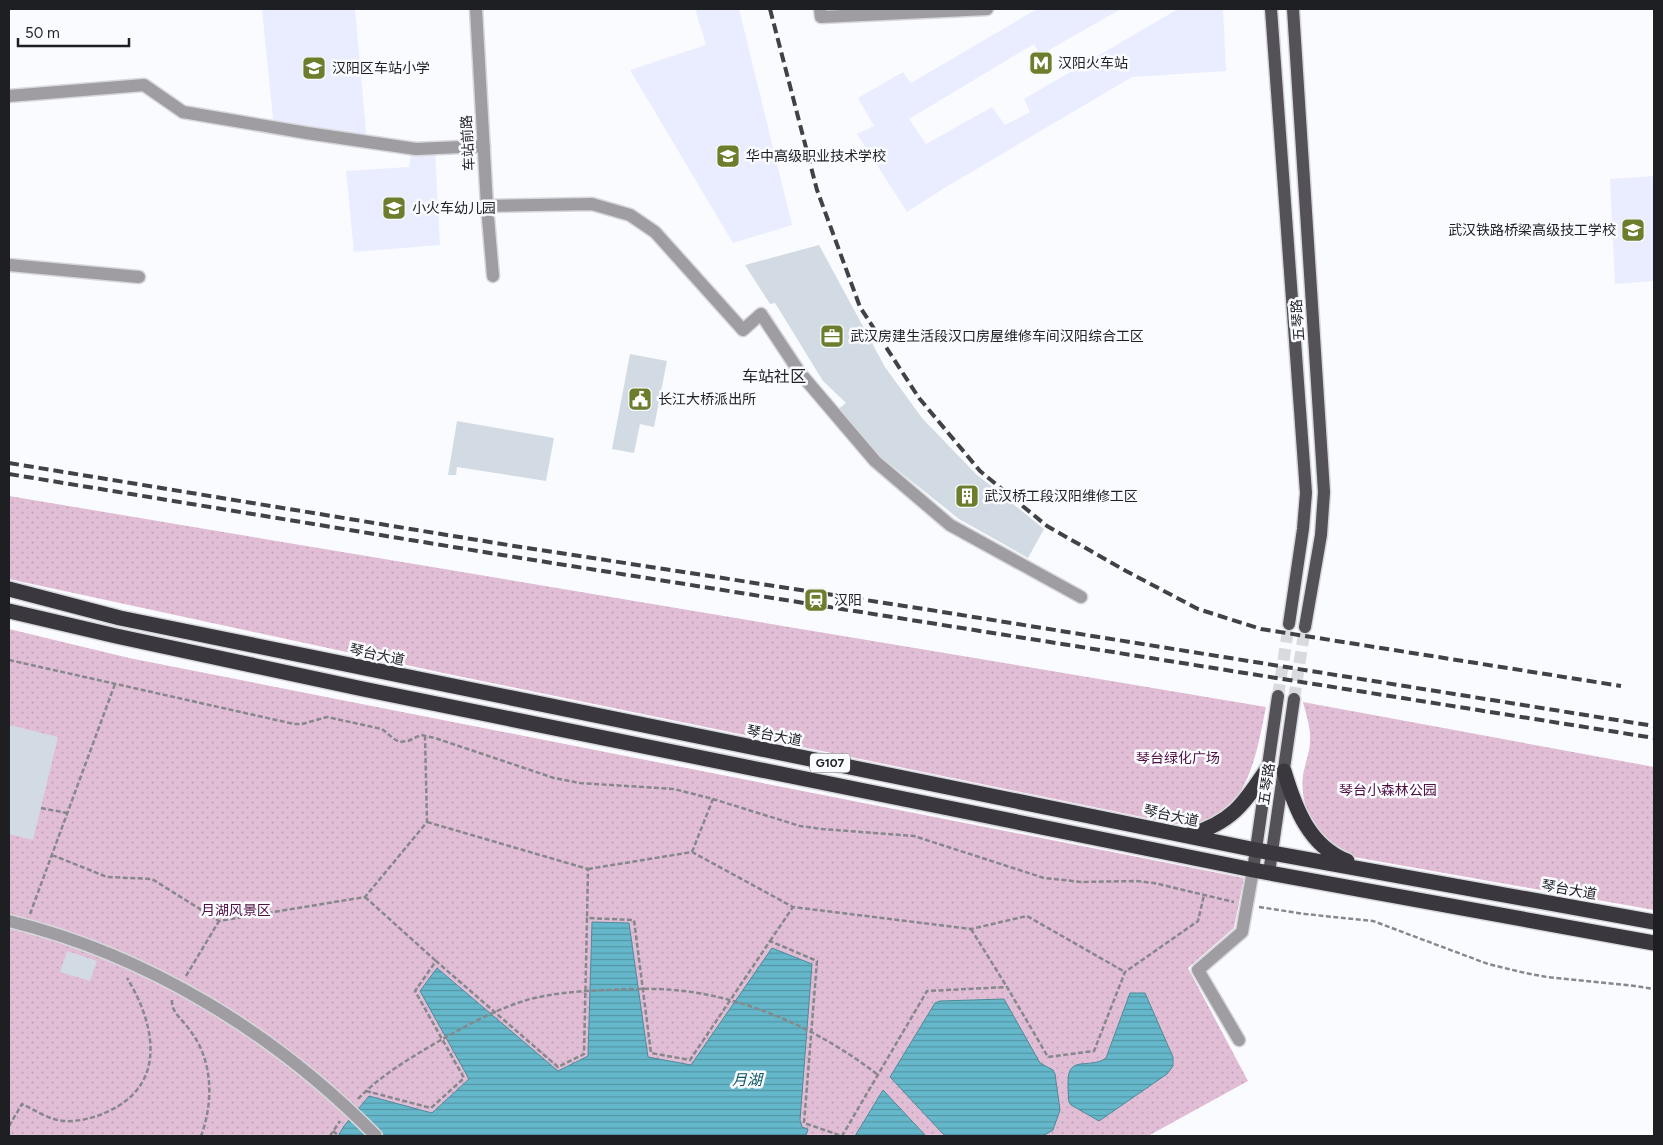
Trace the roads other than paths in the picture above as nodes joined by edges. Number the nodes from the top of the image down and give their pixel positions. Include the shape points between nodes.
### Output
1 (476, 9) edge
2 (820, 9) edge
3 (987, 9) edge
4 (1271, 9) edge
5 (1293, 9) edge
6 (9, 96) edge
7 (484, 146) junction
8 (487, 206) junction
9 (9, 265) edge
10 (493, 276) dead end
11 (139, 278) dead end
12 (9, 589) edge
13 (1081, 597) dead end
14 (9, 612) edge
15 (1289, 624) tunnel mouth
16 (1305, 627) tunnel mouth
17 (1278, 696) tunnel mouth
18 (1294, 699) tunnel mouth
19 (1268, 769) junction
20 (1284, 771) junction
21 (1188, 836) junction
22 (1256, 850) junction
23 (1272, 853) junction
24 (1253, 870) junction
25 (1366, 870) junction
26 (1269, 873) junction
27 (9, 921) edge
28 (1654, 922) edge
29 (1654, 943) edge
30 (1239, 1040) dead end
31 (376, 1136) edge

1 - 7 street, 车站前路
2 - 3 street via 820,16
4 - 15 main road, 五琴路 via 1306,493
5 - 16 main road, 五琴路 via 1324,492 1322,528
6 - 7 street via 144,85 183,112 416,149
7 - 8 street, 车站前路
8 - 10 street, 车站前路
8 - 13 street via 592,204 630,215 655,232 743,330 761,314 800,373 875,461 950,525
9 - 11 street
12 - 21 highway, 琴台大道 / G107 via 149,624
14 - 24 highway, G107 via 363,689
17 - 19 main road, 五琴路
18 - 20 main road, 五琴路
19 - 21 highway via 1231,815
19 - 22 main road, 五琴路
20 - 23 main road, 五琴路
20 - 25 highway via 1294,802 1317,842 1338,858
21 - 22 highway, 琴台大道 / G107
22 - 23 highway, 琴台大道 / G107
22 - 24 main road, 五琴路
23 - 25 highway, 琴台大道 / G107
23 - 26 main road, 五琴路
24 - 26 highway, G107
24 - 30 street via 1242,932 1198,970
25 - 28 highway, 琴台大道 / G107
26 - 29 highway, G107
27 - 31 street via 73,940 179,987 269,1044

